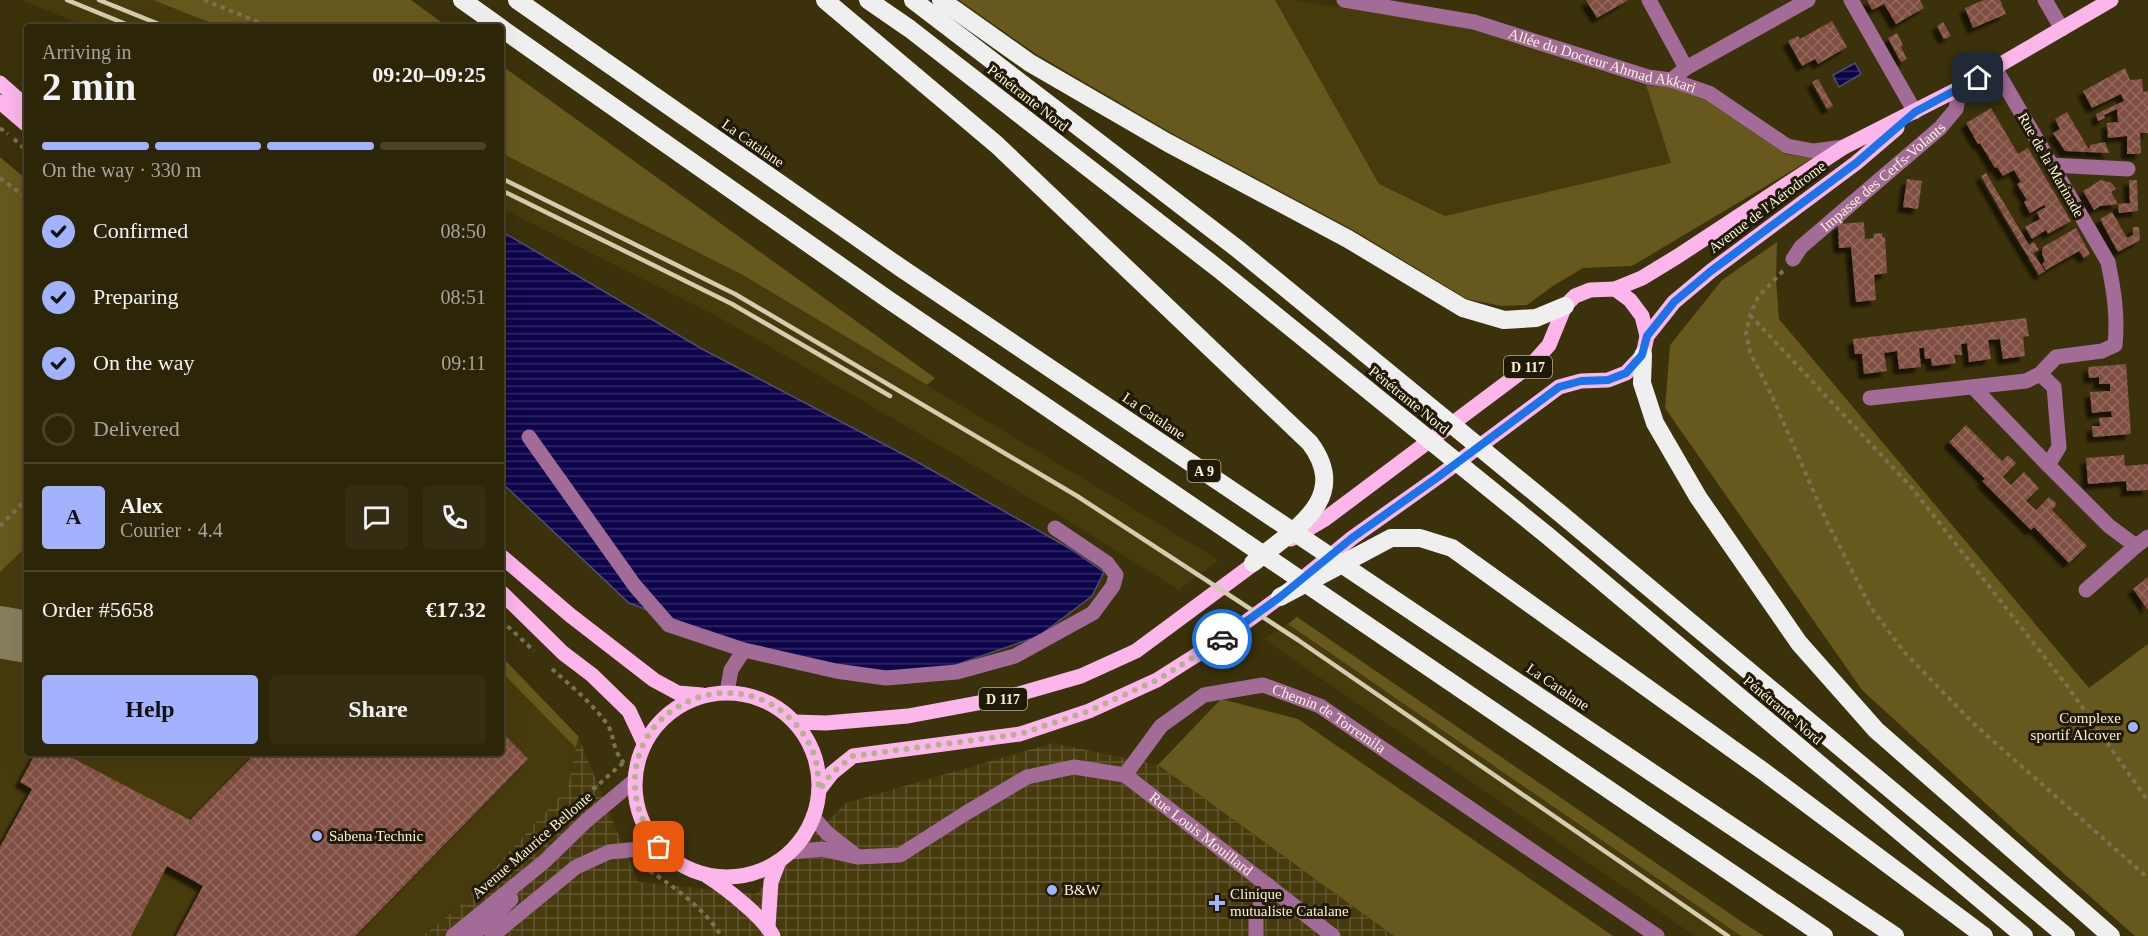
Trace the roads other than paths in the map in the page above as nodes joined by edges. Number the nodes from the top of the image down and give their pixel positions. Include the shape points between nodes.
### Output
1 (462, 0) edge
2 (517, 0) edge
3 (825, 0) edge
4 (868, 0) edge
5 (913, 0) edge
6 (941, 0) edge
7 (1344, 0) edge
8 (1649, 0) edge
9 (1808, 0) edge
10 (1851, 0) edge
11 (2045, 0) edge
12 (2111, 0) edge
13 (496, 24) edge
14 (2062, 29) junction
15 (504, 30) edge
16 (1686, 68) junction
17 (1995, 68) junction
18 (1671, 80) junction
19 (0, 83) edge
20 (1960, 88) junction
21 (0, 102) edge
22 (24, 104) edge
23 (1915, 112) junction
24 (24, 122) edge
25 (1844, 147) junction
26 (2051, 165) junction
27 (2128, 169) dead end
28 (1793, 259) road end
29 (1615, 289) junction
30 (1565, 306) junction
31 (1647, 336) junction
32 (1642, 355) junction
33 (2040, 374) junction
34 (1973, 387) junction
35 (1870, 398) dead end
36 (529, 437) dead end
37 (2048, 465) junction
38 (1320, 515) junction
39 (1055, 528) dead end
40 (2142, 542) edge
41 (504, 559) edge
42 (1253, 563) joint
43 (2086, 590) dead end
44 (504, 595) edge
45 (1280, 597) junction
46 (744, 650) junction
47 (727, 692) junction
48 (702, 695) junction
49 (795, 722) junction
50 (644, 743) junction
51 (636, 772) junction
52 (1125, 775) junction
53 (819, 790) junction
54 (813, 817) junction
55 (659, 847) junction
56 (784, 856) junction
57 (857, 857) junction
58 (545, 861) junction
59 (705, 874) junction
60 (1268, 885) junction
61 (771, 932) edge
62 (453, 936) edge
63 (471, 936) edge
64 (492, 936) edge
65 (1256, 936) edge
66 (1333, 936) edge
67 (1657, 936) edge
68 (1824, 936) edge
69 (1895, 936) edge
70 (1984, 936) edge
71 (2024, 936) edge
72 (2066, 936) edge
73 (2111, 936) edge

1 - 13 highway, A 9
2 - 69 highway, La Catalane / A 9 via 900,268
3 - 38 highway via 997,145 1310,443 1326,475
4 - 71 highway, Pénétrante Nord via 1330,359 1548,536
5 - 72 highway, Pénétrante Nord via 1248,257
6 - 30 highway via 1030,63 1168,143 1348,239 1463,308 1504,320 1536,318
7 - 18 street, Allée du Docteur Ahmad Akkari via 1474,22 1648,77
8 - 16 street
9 - 16 street
10 - 23 street
11 - 14 street
12 - 14 main road, Avenue de l'Aérodrome
14 - 17 main road, Avenue de l'Aérodrome
15 - 68 highway, A 9 via 886,298
16 - 18 street
17 - 20 main road, Avenue de l'Aérodrome
17 - 26 street, Rue de la Marinade
18 - 25 street, Allée du Docteur Ahmad Akkari via 1709,93 1787,147 1814,151
19 - 22 main road
20 - 23 main road, Avenue de l'Aérodrome
20 - 28 street, Impasse des Cerfs-Volants via 1956,109 1940,128 1801,247
21 - 24 main road
23 - 25 main road, Avenue de l'Aérodrome
23 - 31 main road, Avenue de l'Aérodrome via 1856,163 1711,271 1674,302
25 - 29 main road, Avenue de l'Aérodrome via 1678,256
26 - 27 street
26 - 33 street, Rue de la Marinade via 2108,262 2117,323 2115,345 2102,351 2056,357
29 - 30 main road, Avenue de l'Aérodrome via 1590,290 1575,296
29 - 31 main road via 1642,316
30 - 38 main road, D 117 via 1549,345 1533,363 1411,455
31 - 32 main road
32 - 45 main road, D 117 via 1626,373 1608,380 1559,387 1352,538
32 - 73 highway via 1642,383 1655,423 1698,497 1799,643 1876,730
33 - 34 street via 2026,381
33 - 37 street via 2054,387 2059,447
34 - 35 street
34 - 37 street
36 - 46 street via 635,586 669,625
37 - 40 street via 2109,526
38 - 42 highway
39 - 46 street via 1107,563 1116,575 1113,586 1093,614 1015,656 957,672 886,678
40 - 43 street
41 - 48 main road via 654,680 678,693
42 - 49 main road, D 117 via 1136,651 1081,676 1005,698 908,716
44 - 50 main road via 629,711
45 - 53 main road, D 117 via 1157,680 1089,711 1020,734 853,756
45 - 70 highway via 1391,538 1420,538 1452,548 1754,764
46 - 47 street via 731,670
47 - 48 main road
47 - 49 main road via 768,702
48 - 50 main road via 678,706 659,722
49 - 53 main road via 809,742 817,765
50 - 51 main road
51 - 55 main road via 637,804 645,827
51 - 58 street, Avenue Maurice Bellonte
52 - 57 street via 1074,767 1027,777 900,855
52 - 60 street, Rue Louis Mouillard
52 - 67 street, Chemin de Torremila via 1161,726 1204,695 1263,685 1320,706
53 - 54 main road
54 - 56 main road via 804,836
54 - 57 street
55 - 59 main road via 680,864
55 - 64 street via 609,852 576,867
56 - 57 street via 822,849
56 - 59 main road via 756,872 739,876
56 - 61 main road via 771,882
58 - 62 street, Avenue Maurice Bellonte
58 - 63 street via 492,919
59 - 61 main road via 729,890
60 - 65 street via 1256,916
60 - 66 street, Rue Louis Mouillard

